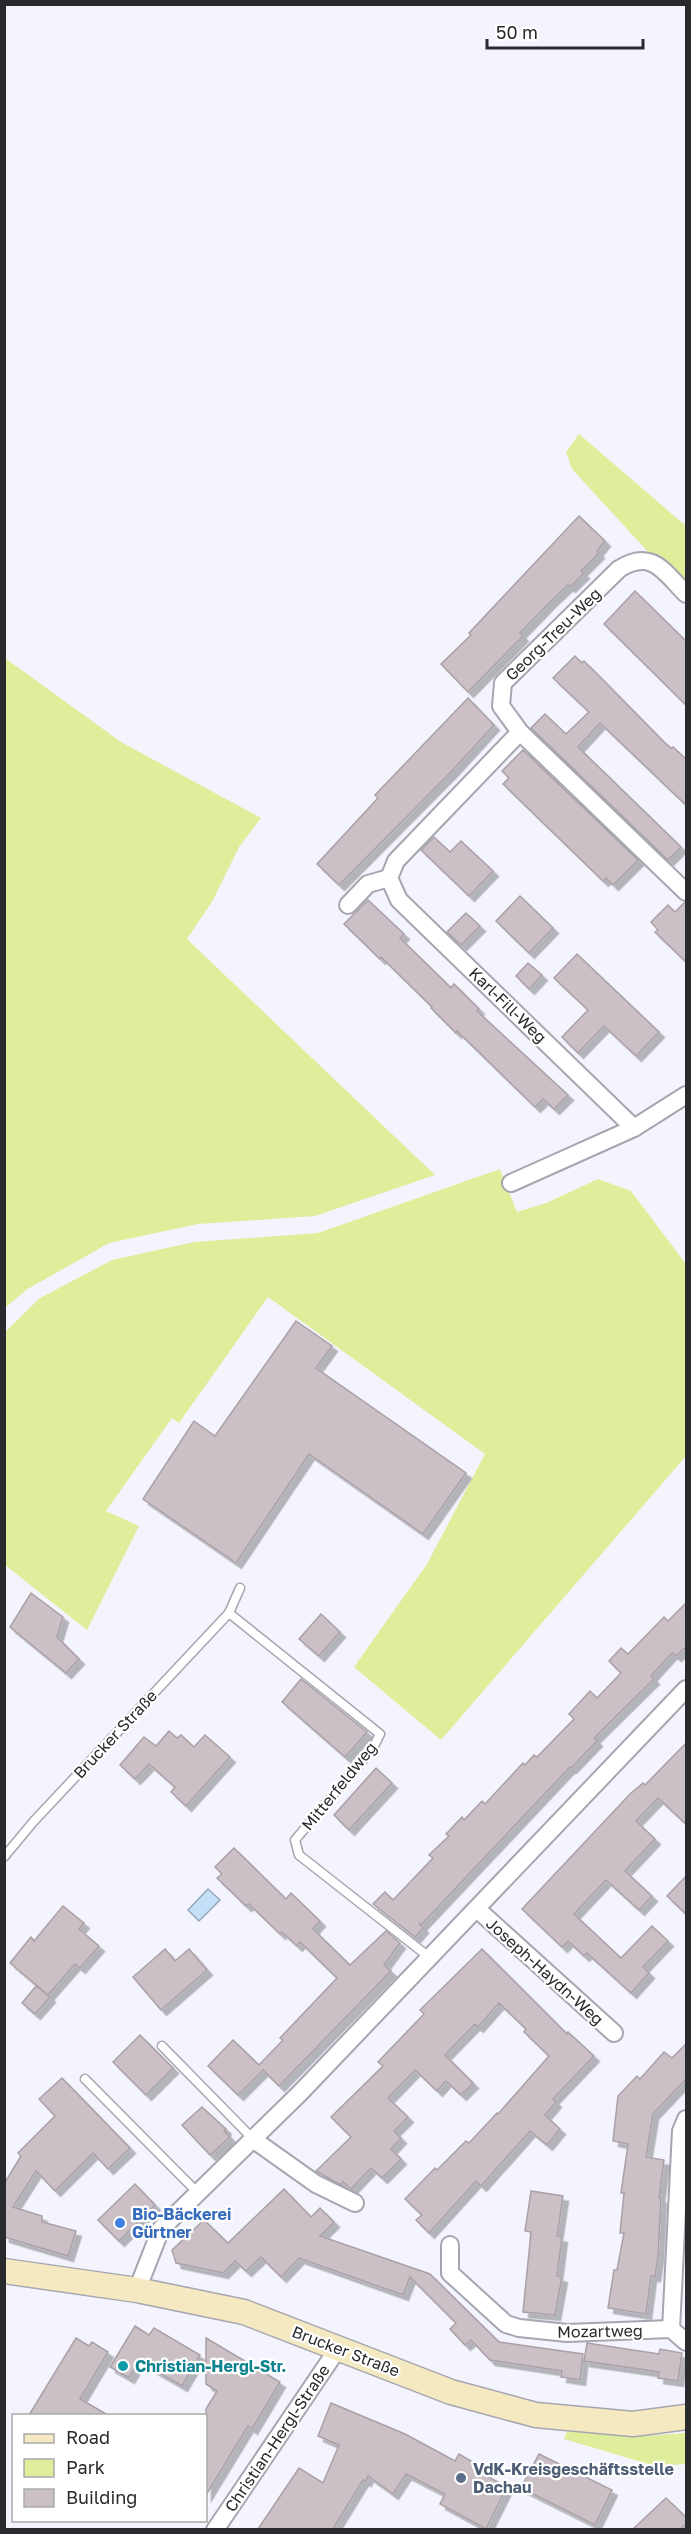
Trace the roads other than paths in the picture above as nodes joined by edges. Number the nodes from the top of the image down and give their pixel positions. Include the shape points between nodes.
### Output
1 (687, 594) edge
2 (520, 732) junction
3 (389, 878) junction
4 (687, 892) edge
5 (348, 905) dead end
6 (687, 1095) edge
7 (634, 1128) junction
8 (511, 1183) dead end
9 (240, 1588) dead end
10 (229, 1613) junction
11 (687, 1689) edge
12 (4, 1857) edge
13 (477, 1909) junction
14 (429, 1957) junction
15 (614, 2033) dead end
16 (162, 2046) dead end
17 (85, 2079) dead end
18 (687, 2119) edge
19 (254, 2140) junction
20 (198, 2193) junction
21 (355, 2203) dead end
22 (450, 2245) dead end
23 (4, 2271) edge
24 (680, 2288) edge
25 (137, 2290) junction
26 (671, 2329) junction
27 (687, 2342) edge
28 (339, 2347) junction
29 (687, 2417) edge
30 (215, 2529) edge

1 - 2 street, Georg-Treu-Weg via 646,559 619,569 502,683 501,706
2 - 3 street via 396,861
2 - 4 street, Georg-Treu-Weg
3 - 5 street via 368,884
3 - 7 street, Karl-Fill-Weg via 399,900
6 - 7 street
7 - 8 street
9 - 10 lane
10 - 12 lane, Brucker Straße
10 - 14 lane, Mitterfeldweg via 380,1734 373,1748 295,1840 299,1855
11 - 13 street
13 - 14 street
13 - 15 street, Joseph-Haydn-Weg
14 - 19 street
16 - 19 lane
17 - 20 lane
18 - 24 street via 681,2131
19 - 20 street
19 - 21 street via 316,2184
20 - 25 street via 161,2229
22 - 26 street, Mozartweg via 450,2273 506,2324 567,2334
23 - 25 main road, Brucker Straße
24 - 26 street
25 - 28 main road, Brucker Straße via 244,2312
26 - 27 street
28 - 29 main road, Brucker Straße via 451,2392 536,2415 633,2424
28 - 30 street, Christian-Hergl-Straße

